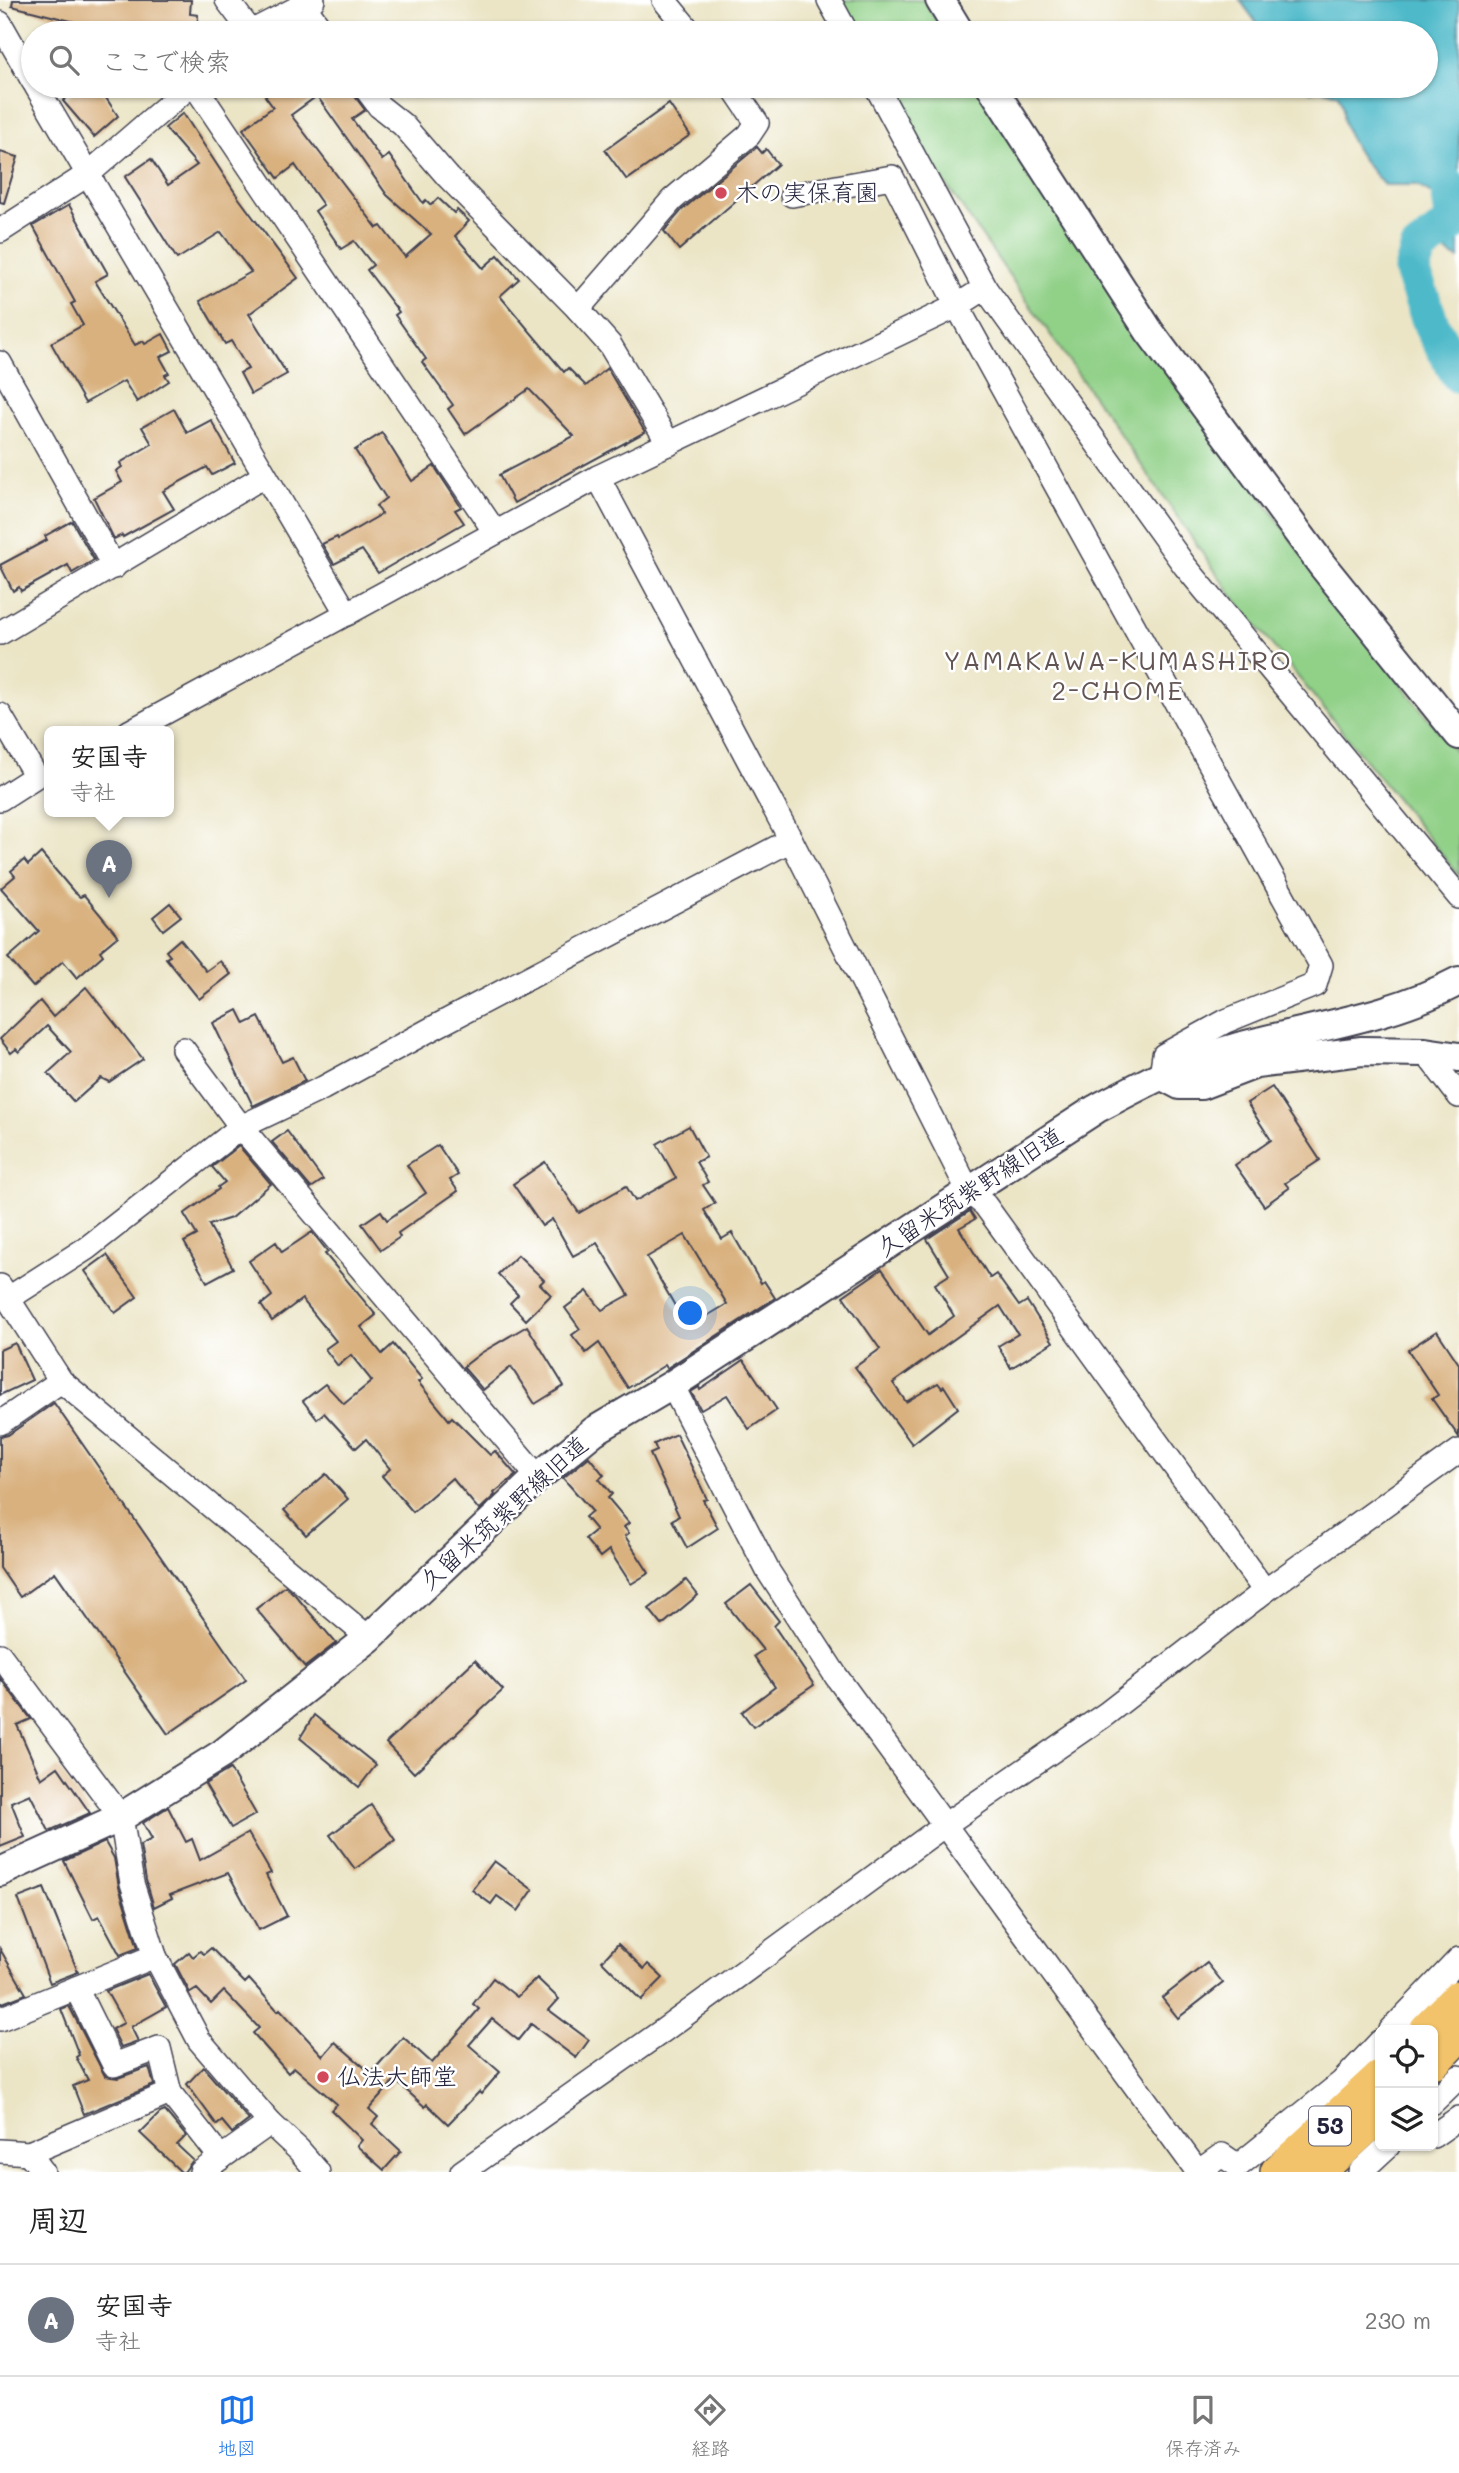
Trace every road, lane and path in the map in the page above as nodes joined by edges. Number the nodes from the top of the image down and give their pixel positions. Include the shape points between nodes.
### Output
1 (227, 0) edge
2 (664, 0) edge
3 (829, 0) edge
4 (940, 0) edge
5 (309, 3) edge
6 (242, 21) edge
7 (272, 21) edge
8 (318, 21) edge
9 (681, 21) edge
10 (840, 21) edge
11 (953, 21) edge
12 (0, 23) edge
13 (21, 60) edge
14 (43, 98) edge
15 (176, 98) edge
16 (203, 98) edge
17 (373, 98) edge
18 (740, 98) edge
19 (882, 98) edge
20 (999, 98) edge
21 (87, 175) junction
22 (792, 195) dead end
23 (0, 231) edge
24 (985, 288) junction
25 (957, 306) junction
26 (578, 309) junction
27 (0, 363) edge
28 (670, 444) junction
29 (264, 476) junction
30 (598, 477) junction
31 (495, 532) junction
32 (114, 566) junction
33 (347, 614) junction
34 (0, 633) edge
35 (0, 715) edge
36 (140, 726) edge
37 (1459, 735) edge
38 (43, 773) edge
39 (0, 799) edge
40 (791, 840) junction
41 (1459, 897) edge
42 (1459, 981) edge
43 (183, 1049) dead end
44 (1425, 1052) junction
45 (1459, 1056) edge
46 (1161, 1074) junction
47 (1459, 1096) edge
48 (241, 1127) junction
49 (969, 1192) junction
50 (5, 1292) edge
51 (61, 1381) junction
52 (672, 1385) junction
53 (0, 1423) edge
54 (1459, 1451) edge
55 (538, 1478) junction
56 (1265, 1591) junction
57 (369, 1638) junction
58 (0, 1655) edge
59 (121, 1817) junction
60 (946, 1824) junction
61 (0, 1872) edge
62 (155, 1956) junction
63 (1459, 1959) edge
64 (76, 1988) junction
65 (1459, 1997) edge
66 (0, 2019) edge
67 (1396, 2025) edge
68 (1432, 2025) edge
69 (1459, 2034) edge
70 (1375, 2047) edge
71 (1438, 2056) edge
72 (1459, 2077) edge
73 (1375, 2083) edge
74 (170, 2093) junction
75 (1438, 2097) edge
76 (1459, 2118) edge
77 (1375, 2119) edge
78 (270, 2123) junction
79 (1438, 2133) edge
80 (0, 2151) edge
81 (1383, 2151) edge
82 (29, 2153) junction
83 (221, 2158) junction
84 (43, 2172) edge
85 (201, 2172) edge
86 (318, 2172) edge
87 (463, 2172) edge
88 (1198, 2172) edge
89 (1278, 2172) edge
90 (1317, 2172) edge
91 (1360, 2172) edge

1 - 6 street
2 - 9 street
3 - 10 street
4 - 11 street
5 - 7 street
5 - 8 street
12 - 13 street
14 - 21 street
15 - 21 street
16 - 31 street
17 - 26 street
18 - 26 street via 757,123 749,135 672,200
19 - 24 street
20 - 37 street via 1149,331 1322,565
21 - 23 street
21 - 29 street
22 - 25 street via 892,177
24 - 25 street
24 - 41 street via 1185,566
25 - 28 street
25 - 46 street via 1321,965 1315,985 1226,1021 1164,1055
26 - 28 street via 610,345
27 - 32 street
28 - 30 street
29 - 32 street
29 - 33 street
30 - 31 street
30 - 40 street
31 - 33 street
32 - 34 street
33 - 36 street
35 - 38 street
38 - 39 street
40 - 48 street
40 - 49 street
42 - 46 street, 久留米筑紫野線旧道 via 1377,1015 1226,1050
43 - 48 street
44 - 45 street
44 - 46 street via 1362,1051 1256,1064 1201,1085 1180,1085
44 - 47 street
46 - 49 street, 久留米筑紫野線旧道 via 1096,1109
48 - 50 street via 87,1248
48 - 55 street
49 - 52 street, 久留米筑紫野線旧道
49 - 56 street via 985,1205
50 - 51 street
51 - 53 street
51 - 57 street
52 - 55 street, 久留米筑紫野線旧道 via 594,1431
52 - 60 street via 768,1571 836,1676
54 - 56 street
55 - 57 street, 久留米筑紫野線旧道
56 - 60 street via 1106,1714
57 - 59 street, 久留米筑紫野線旧道 via 222,1754
58 - 59 street
59 - 61 street, 久留米筑紫野線旧道
59 - 62 street via 132,1883
60 - 87 street
60 - 88 street
62 - 64 street
62 - 78 street via 199,2040
63 - 67 street
64 - 66 street
64 - 74 street via 114,2065 159,2048
65 - 68 main road
69 - 71 main road
70 - 88 street via 1342,2082 1238,2166 1222,2155
72 - 75 street
73 - 89 main road, 53
74 - 82 street
74 - 83 street
76 - 79 street
77 - 90 main road, 53
78 - 83 street
78 - 86 street
80 - 82 street
81 - 91 street
82 - 84 street
83 - 85 street

